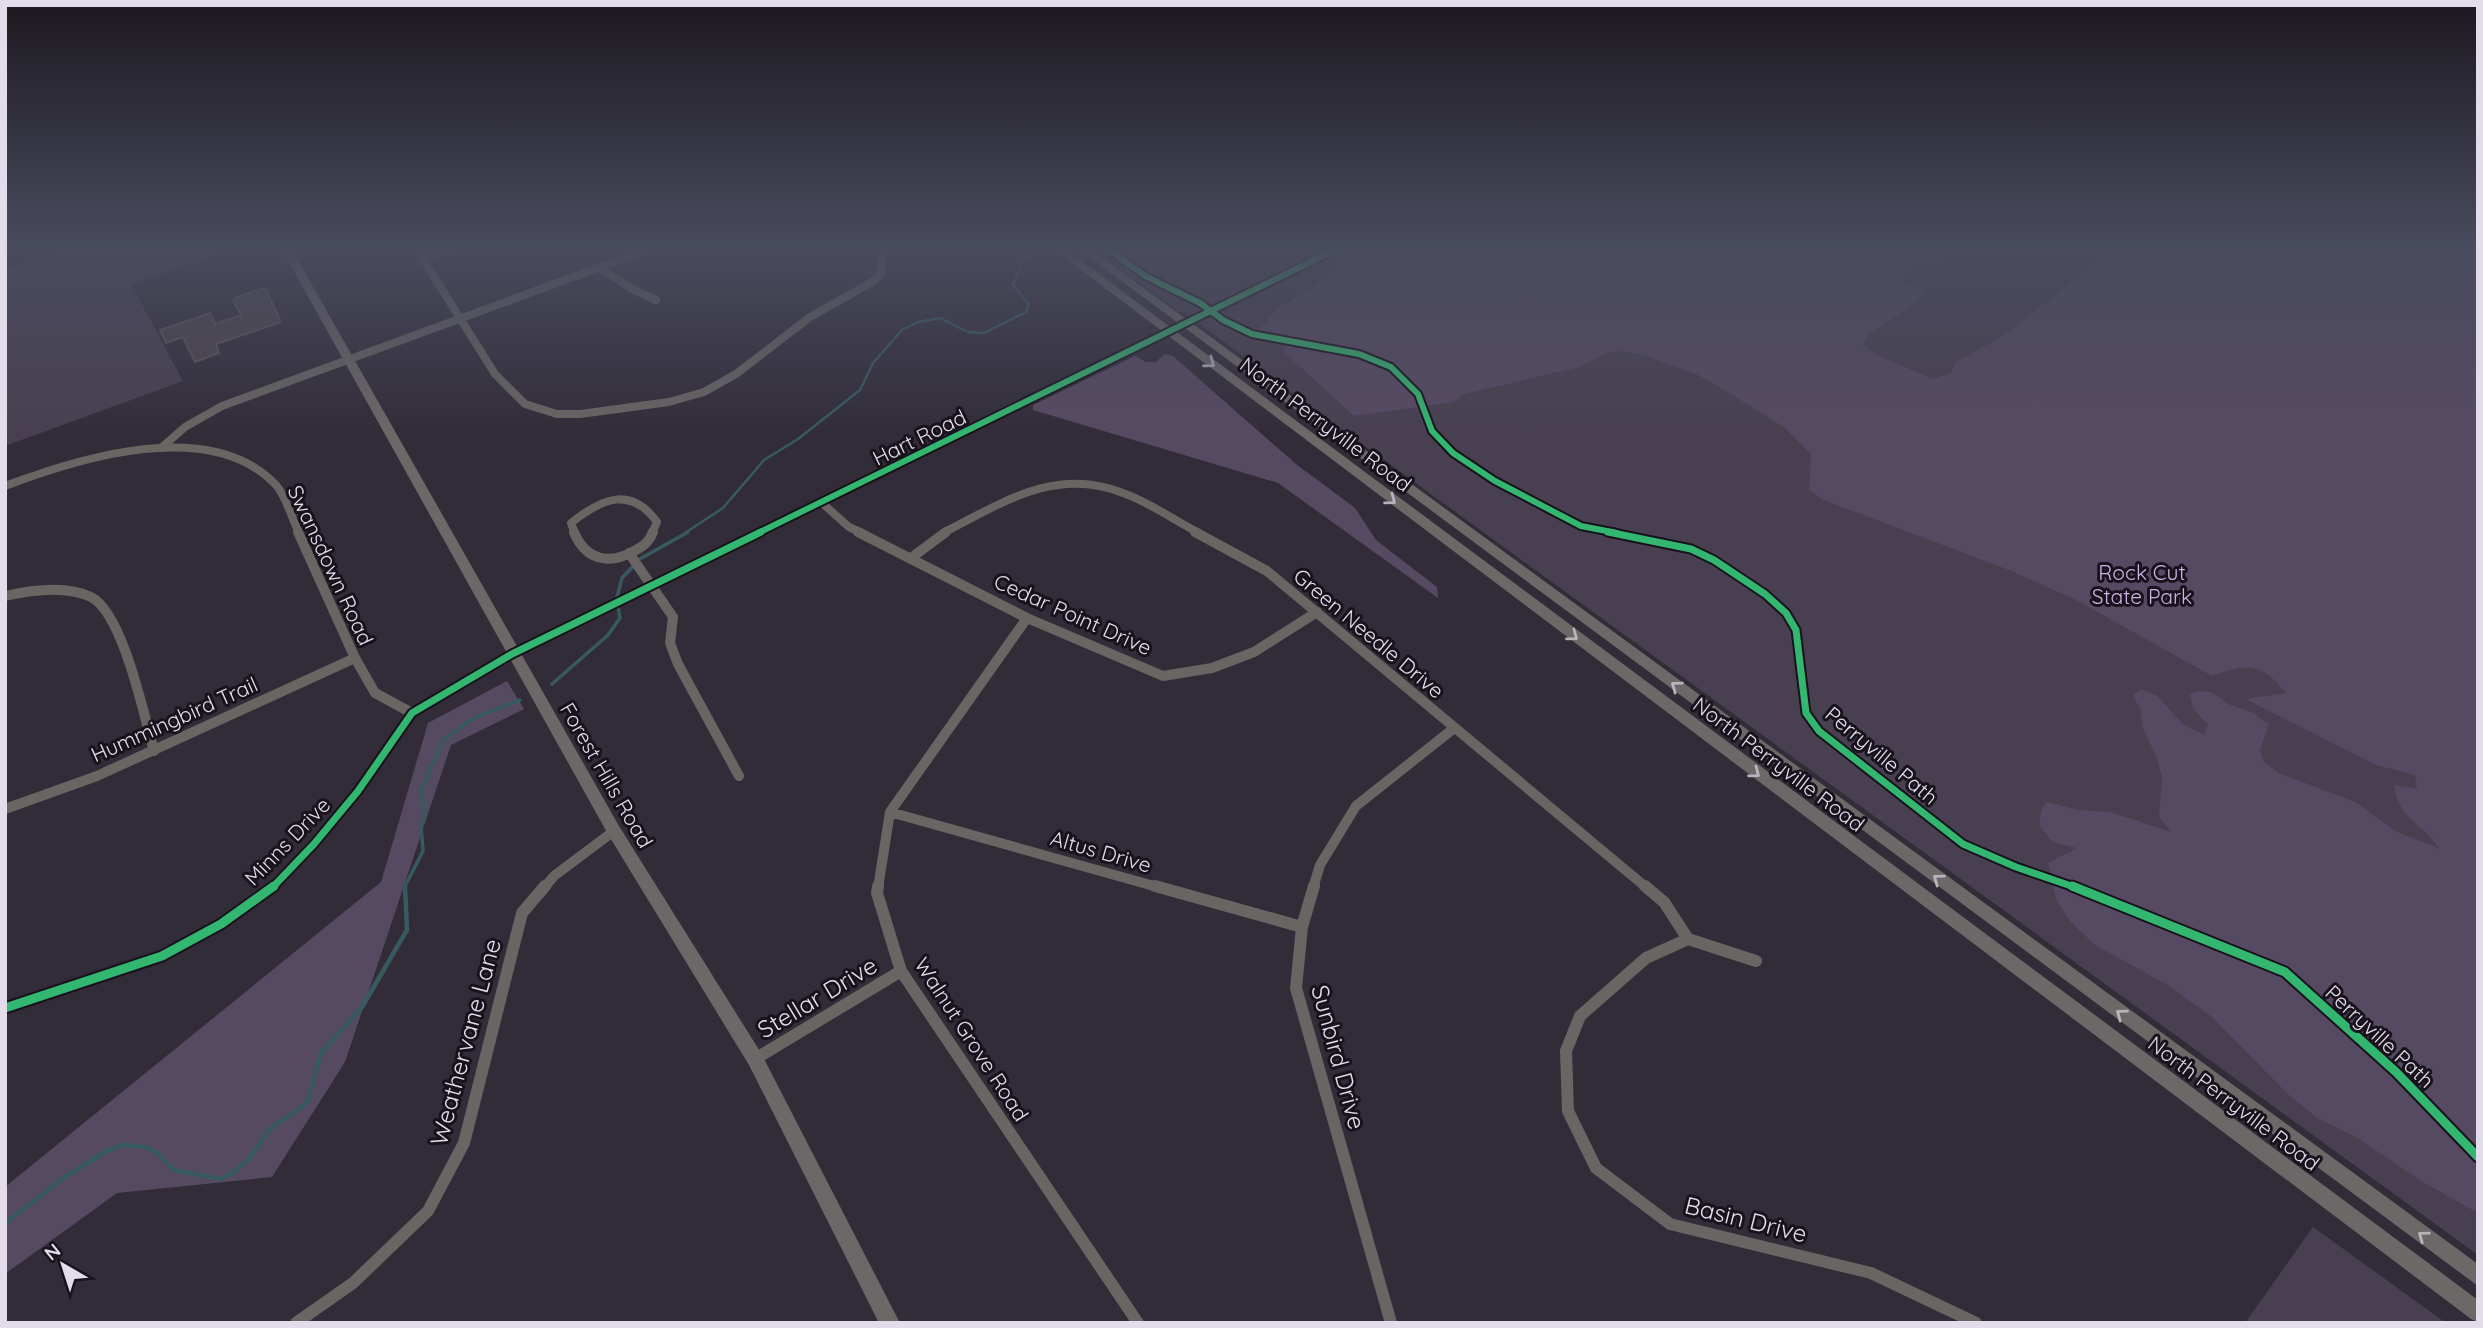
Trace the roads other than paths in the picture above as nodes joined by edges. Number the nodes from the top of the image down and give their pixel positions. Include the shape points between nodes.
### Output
1 (320, 310) edge
2 (454, 310) edge
3 (484, 310) edge
4 (824, 310) edge
5 (1140, 310) edge
6 (1165, 310) edge
7 (1213, 310) edge
8 (459, 319) junction
9 (1184, 324) junction
10 (1169, 332) junction
11 (348, 360) junction
12 (161, 448) junction
13 (5, 486) edge
14 (822, 503) junction
15 (629, 553) junction
16 (911, 558) junction
17 (652, 583) junction
18 (5, 596) edge
19 (1317, 612) junction
20 (1027, 618) junction
21 (512, 654) junction
22 (355, 659) junction
23 (412, 713) junction
24 (1453, 729) junction
25 (154, 751) junction
26 (738, 776) dead end
27 (5, 809) edge
28 (890, 812) junction
29 (614, 831) junction
30 (1302, 927) junction
31 (1688, 939) junction
32 (1756, 961) dead end
33 (901, 971) junction
34 (5, 1008) edge
35 (755, 1059) junction
36 (2478, 1276) edge
37 (2478, 1312) edge
38 (296, 1323) edge
39 (890, 1323) edge
40 (1138, 1323) edge
41 (1391, 1323) edge
42 (1976, 1323) edge

1 - 11 main road, Forest Hills Road
2 - 8 street
3 - 8 street
4 - 8 street via 704,392 660,404 564,415 526,405
5 - 10 main road, North Perryville Road
6 - 9 main road, North Perryville Road
7 - 9 street, Hart Road
8 - 11 street
9 - 10 street, Hart Road
36 -> 9 main road, North Perryville Road
10 - 14 street, Hart Road
10 -> 37 main road, North Perryville Road
11 - 12 street via 222,406
11 - 21 main road, Forest Hills Road
12 - 13 street, Swansdown Road via 85,460
12 - 22 street, Swansdown Road via 222,454 278,486
14 - 16 street, Cedar Point Drive via 849,527
14 - 17 street, Hart Road
15 - 15 street via 615,560 595,558 576,541 571,523 590,506 630,498 646,507 657,522 649,542
15 - 17 street
16 - 19 street, Green Needle Drive via 942,534 1022,492 1058,484 1095,484 1125,493 1267,571
16 - 20 street, Cedar Point Drive
17 - 21 street, Hart Road
17 - 26 street via 673,617 670,643 678,664
18 - 25 street via 76,592 100,602 118,632
19 - 20 street, Cedar Point Drive via 1254,652 1212,668 1163,676
19 - 24 street, Green Needle Drive
20 - 28 street, Walnut Grove Road
21 - 23 street, Minns Drive
21 - 29 main road, Forest Hills Road
22 - 23 street, Swansdown Road via 375,692
22 - 25 street, Hummingbird Trail
23 - 34 street, Minns Drive via 358,791 273,887 221,924 162,956
24 - 30 street, Sunbird Drive via 1356,806 1320,865
24 - 31 street, Green Needle Drive via 1664,902
25 - 27 street, Hummingbird Trail
28 - 30 street, Altus Drive
28 - 33 street, Walnut Grove Road via 877,894
29 - 35 main road, Forest Hills Road
29 - 38 street, Weathervane Lane via 554,876 522,913 464,1143 428,1211 353,1283
30 - 41 street, Sunbird Drive via 1296,988
31 - 32 street
31 - 42 street, Basin Drive via 1646,958 1580,1016 1566,1051 1568,1111 1596,1168 1670,1224 1871,1273
33 - 35 street, Stellar Drive
33 - 40 street, Walnut Grove Road
35 - 39 main road, Forest Hills Road

